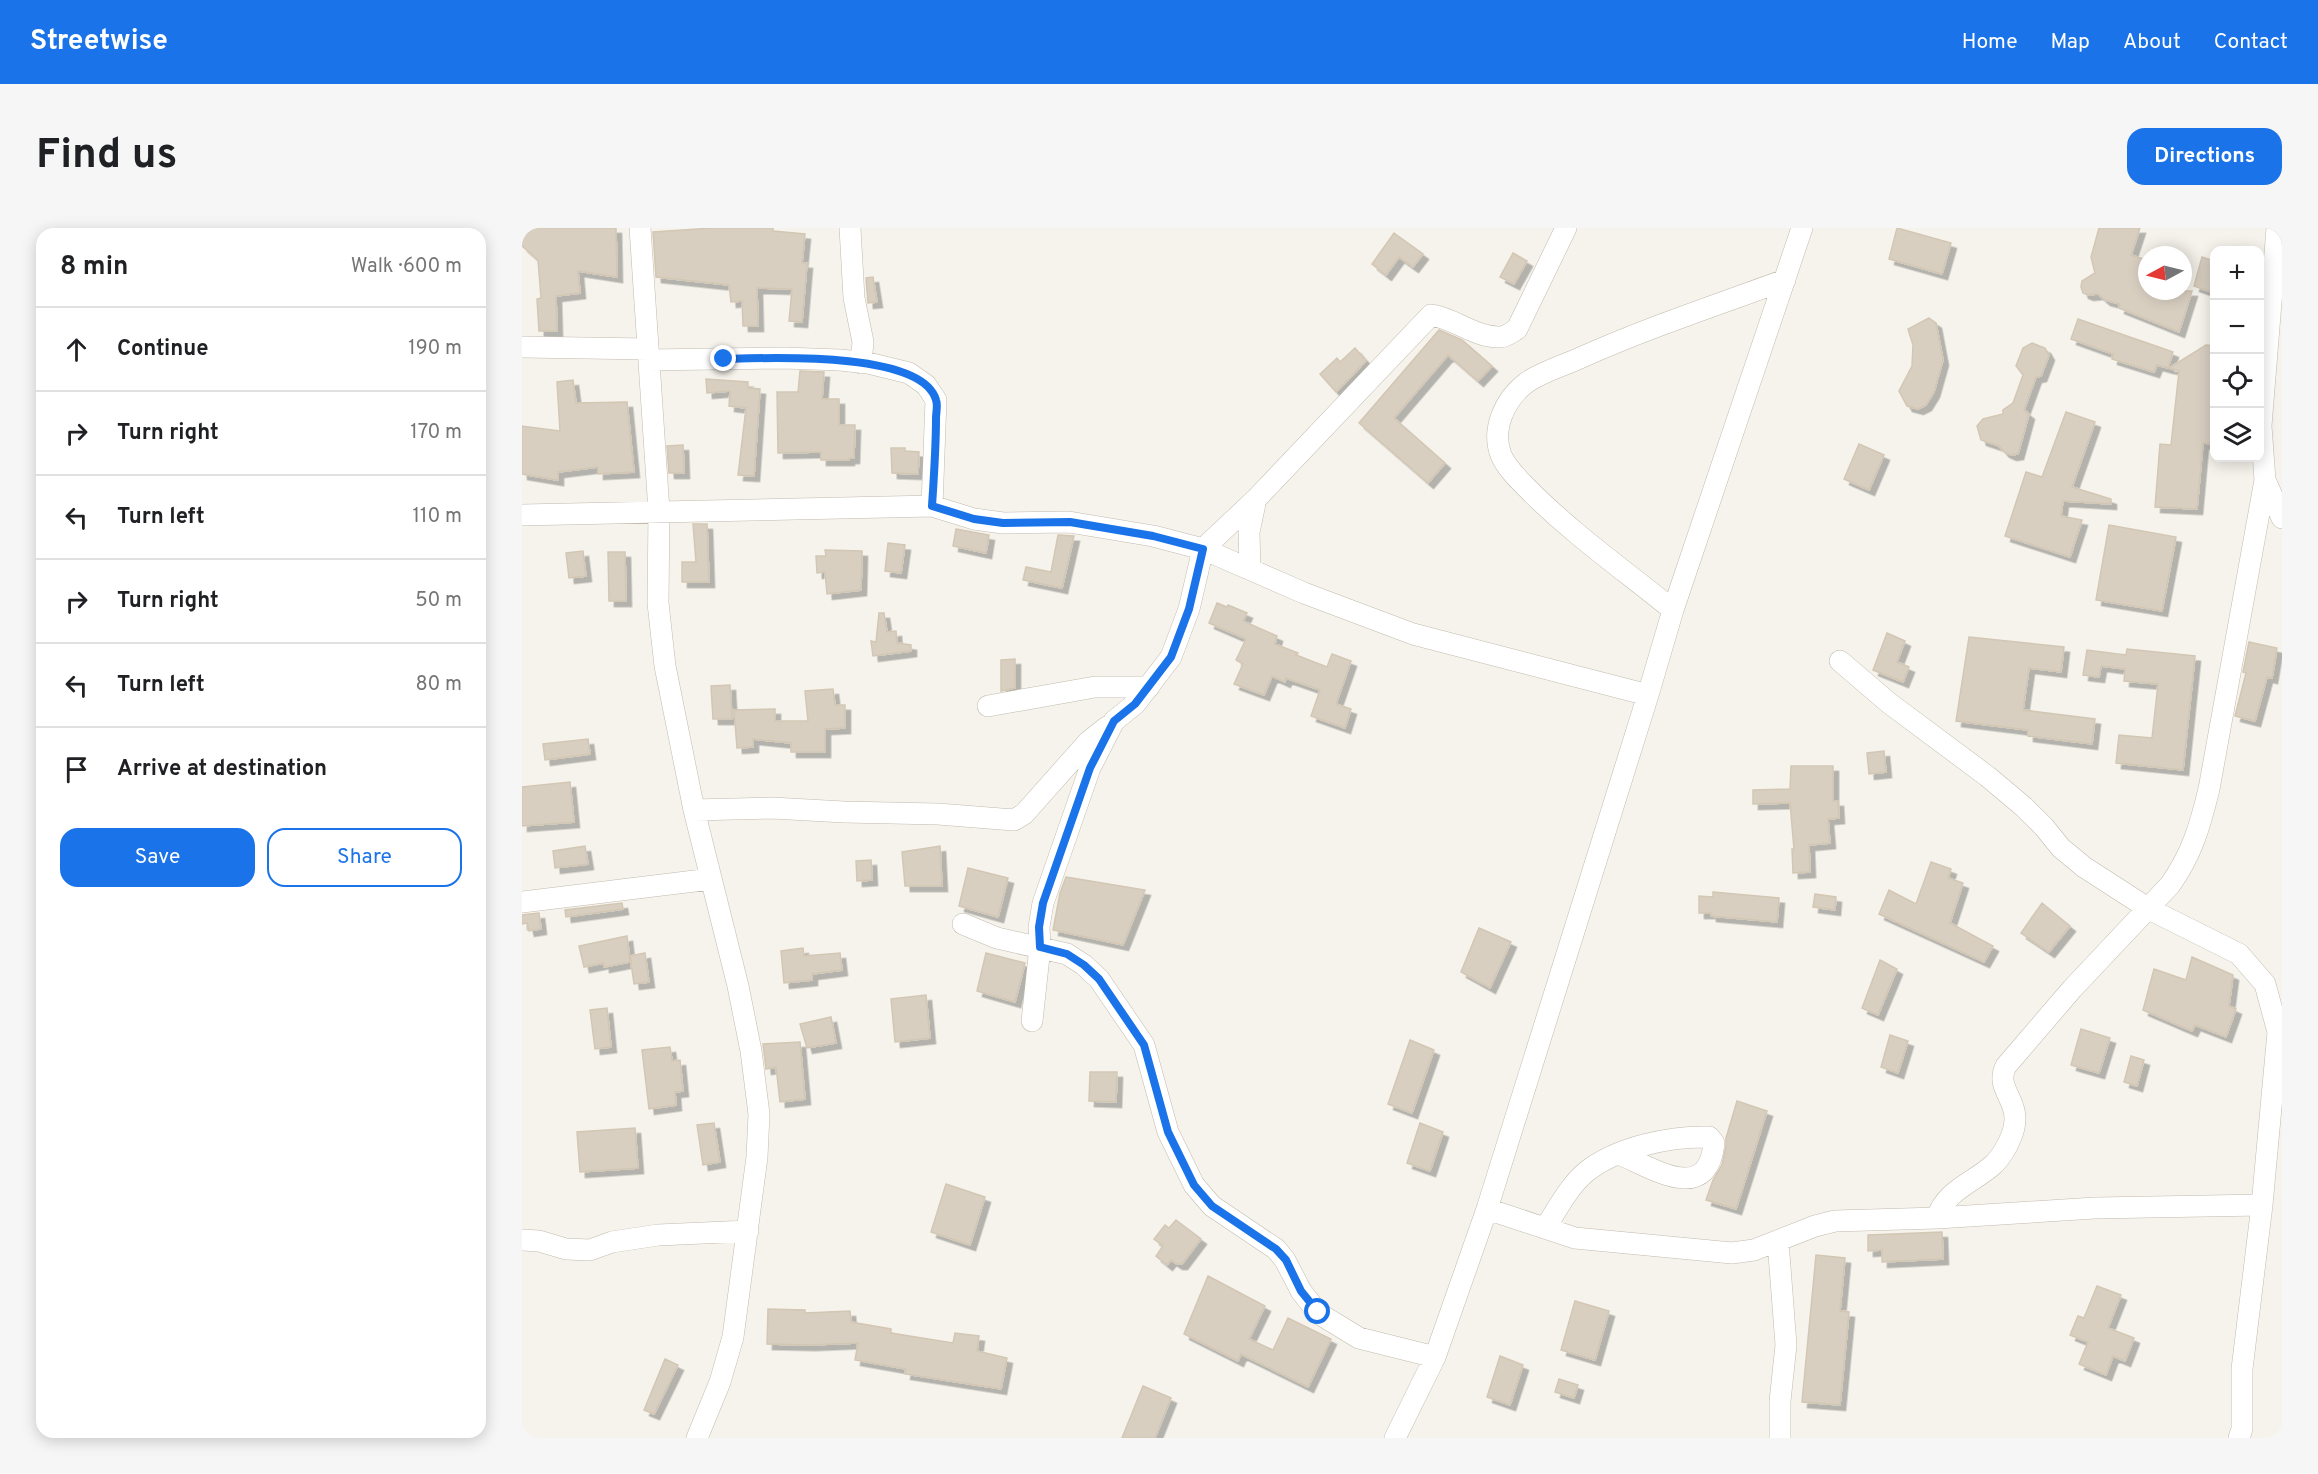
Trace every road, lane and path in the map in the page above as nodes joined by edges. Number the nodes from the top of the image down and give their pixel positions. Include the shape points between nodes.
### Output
1 (640, 228) edge
2 (850, 228) edge
3 (1566, 228) edge
4 (1802, 228) edge
5 (2277, 228) edge
6 (1785, 280) junction
7 (522, 347) edge
8 (649, 354) junction
9 (861, 363) junction
10 (2265, 480) junction
11 (1256, 499) junction
12 (932, 506) junction
13 (659, 511) junction
14 (522, 515) edge
15 (2282, 518) edge
16 (1203, 549) junction
17 (1250, 568) junction
18 (1673, 610) junction
19 (1840, 662) dead end
20 (1149, 687) junction
21 (1648, 695) junction
22 (988, 706) dead end
23 (1114, 721) junction
24 (694, 810) junction
25 (711, 879) junction
26 (522, 902) edge
27 (2149, 909) junction
28 (963, 924) dead end
29 (1040, 947) junction
30 (1032, 1021) dead end
31 (2280, 1032) edge
32 (1619, 1154) dead end
33 (2262, 1205) junction
34 (1487, 1209) junction
35 (1937, 1218) junction
36 (1545, 1228) junction
37 (748, 1231) junction
38 (522, 1240) edge
39 (1778, 1240) junction
40 (1435, 1357) junction
41 (697, 1438) edge
42 (1395, 1438) edge
43 (1780, 1438) edge
44 (2239, 1438) edge

1 - 8 street
2 - 9 street via 854,298 863,342
3 - 11 street via 1517,329 1502,337 1484,335 1431,315
4 - 6 street
5 - 10 street via 2261,426
6 - 18 street
6 - 18 street via 1638,332 1526,382 1508,403 1500,421 1497,437 1501,456 1515,476 1572,529
7 - 8 street
8 - 9 street
8 - 13 street
9 - 12 street via 909,374 926,385 936,400
10 - 15 street
10 - 27 street via 2197,837 2183,867
11 - 16 street
11 - 17 street via 1249,532
12 - 13 street
12 - 16 street via 974,519 1003,523 1070,522
13 - 14 street
13 - 24 street via 658,603 665,666
16 - 17 street
16 - 20 street via 1189,609 1171,657
17 - 21 street via 1413,634
18 - 21 street
19 - 27 street via 2024,807 2084,867
20 - 22 street via 1095,687
20 - 23 street
21 - 34 street
23 - 24 street via 1088,742 1024,814 1014,820 772,808
23 - 29 street via 1090,768 1043,903
24 - 25 street
25 - 26 street
25 - 37 street via 738,986 759,1114 758,1157
27 - 31 street via 2239,954 2265,984
27 - 35 street via 2072,989 2006,1066 2002,1082 2016,1116 2011,1138 1992,1166 1946,1200
28 - 29 street via 997,938
29 - 30 street
29 - 40 street via 1067,954 1099,979 1144,1045 1168,1132 1194,1185 1212,1206 1276,1249 1301,1291 1327,1319 1359,1338
31 - 33 street
32 - 36 street via 1584,1173
33 - 35 street via 2095,1208
33 - 44 street via 2242,1369
34 - 36 street
34 - 40 street
35 - 39 street via 1835,1221
36 - 39 street via 1575,1238 1732,1253 1754,1250
37 - 38 street via 658,1235 612,1242 590,1250
37 - 41 street via 728,1359
39 - 43 street via 1786,1345
40 - 42 street

